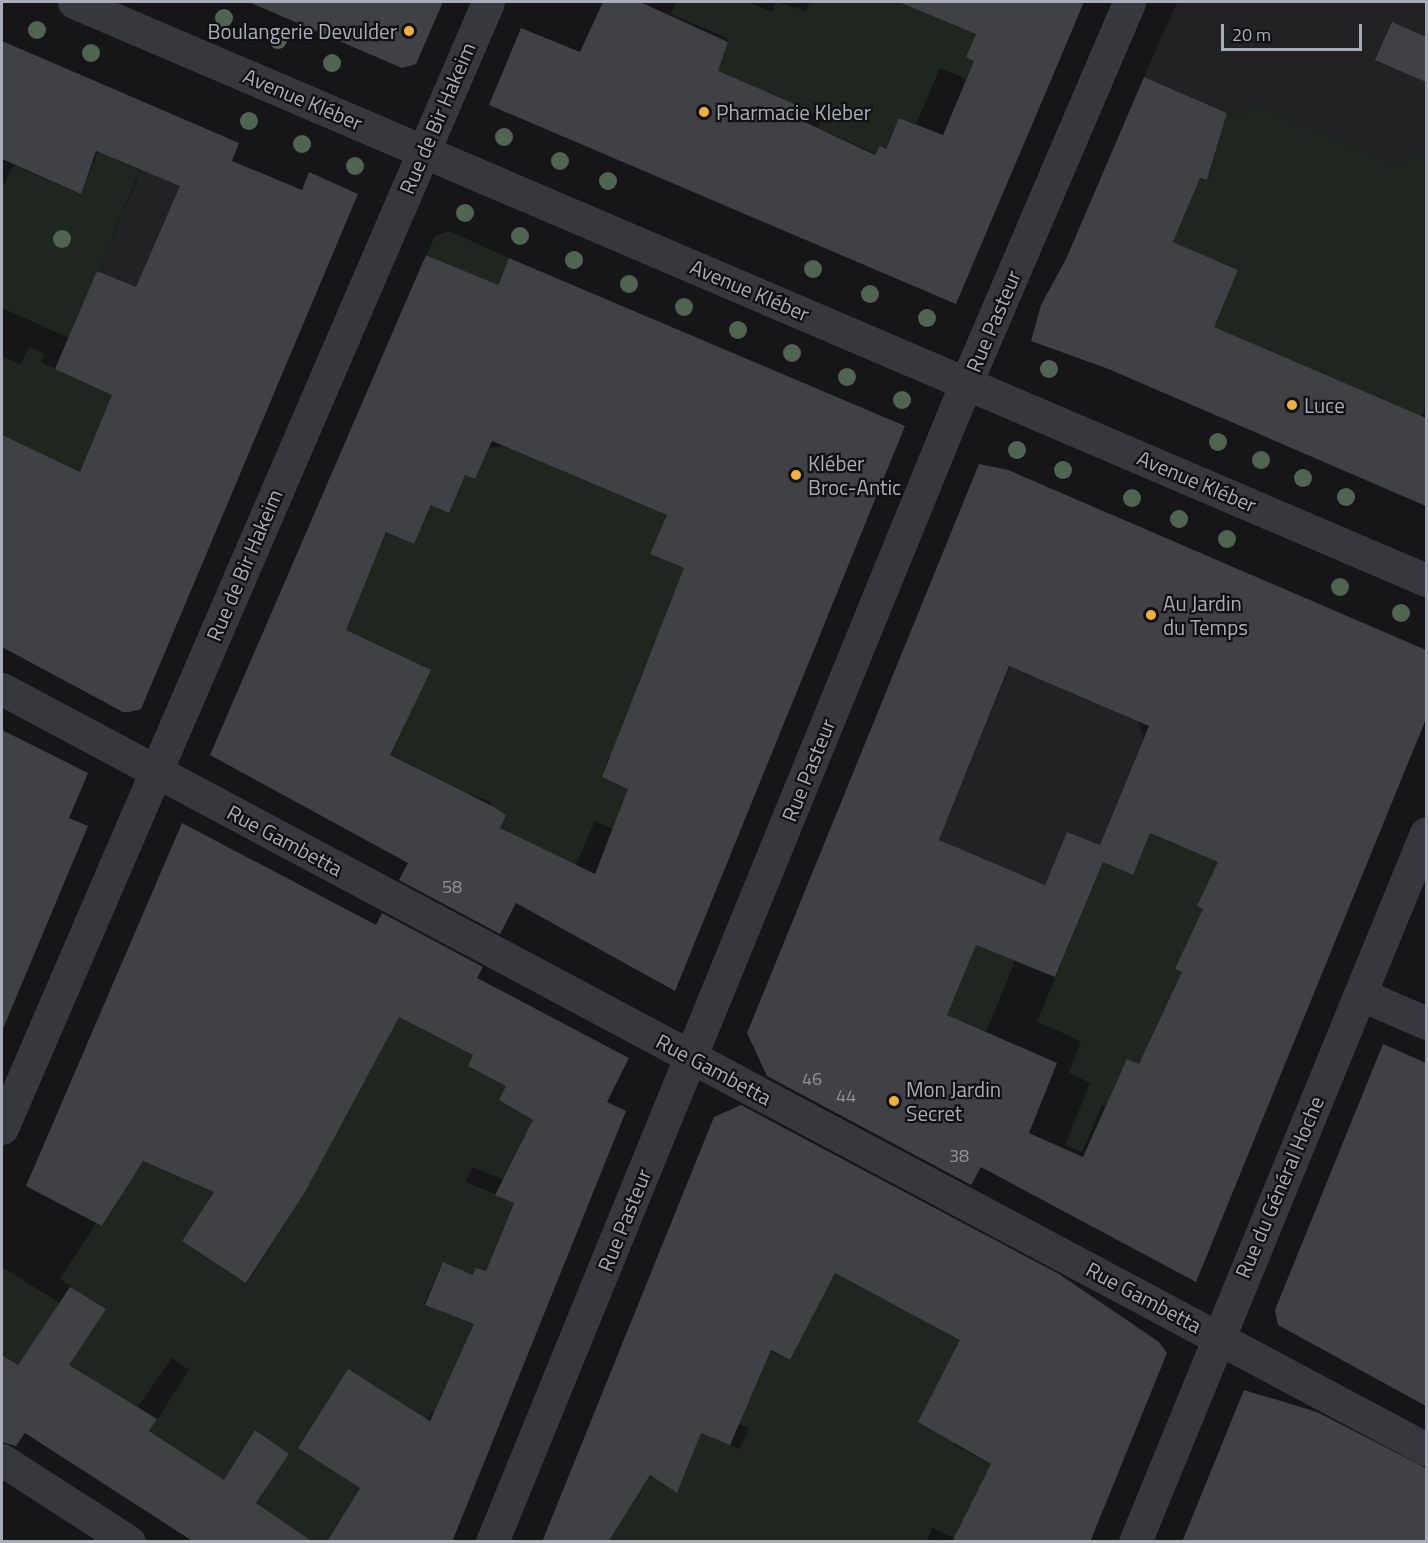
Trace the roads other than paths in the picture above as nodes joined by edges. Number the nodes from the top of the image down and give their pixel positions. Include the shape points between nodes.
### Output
1 (74, 2) edge
2 (488, 2) edge
3 (1129, 2) edge
4 (423, 151) junction
5 (966, 383) junction
6 (1426, 580) edge
7 (2, 689) edge
8 (155, 772) junction
9 (1426, 833) edge
10 (1360, 994) junction
11 (1426, 1023) edge
12 (691, 1056) junction
13 (2, 1128) edge
14 (1217, 1336) junction
15 (1426, 1449) edge
16 (2, 1460) edge
17 (129, 1542) edge
18 (492, 1542) edge
19 (1135, 1542) edge

1 - 4 street, Avenue Kléber
2 - 4 street, Rue de Bir Hakeim
3 - 5 street, Rue Pasteur
4 - 5 street, Avenue Kléber
4 - 8 street, Rue de Bir Hakeim
5 - 6 street, Avenue Kléber
5 - 12 street, Rue Pasteur
7 - 8 street, Rue Gambetta
8 - 12 street, Rue Gambetta
8 - 13 street, Rue de Bir Hakeim
9 - 10 street, Rue du Général Hoche
10 - 11 street
10 - 14 street, Rue du Général Hoche
12 - 14 street, Rue Gambetta
12 - 18 street, Rue Pasteur
14 - 15 street, Rue Gambetta
14 - 19 street, Rue du Général Hoche
16 - 17 street

